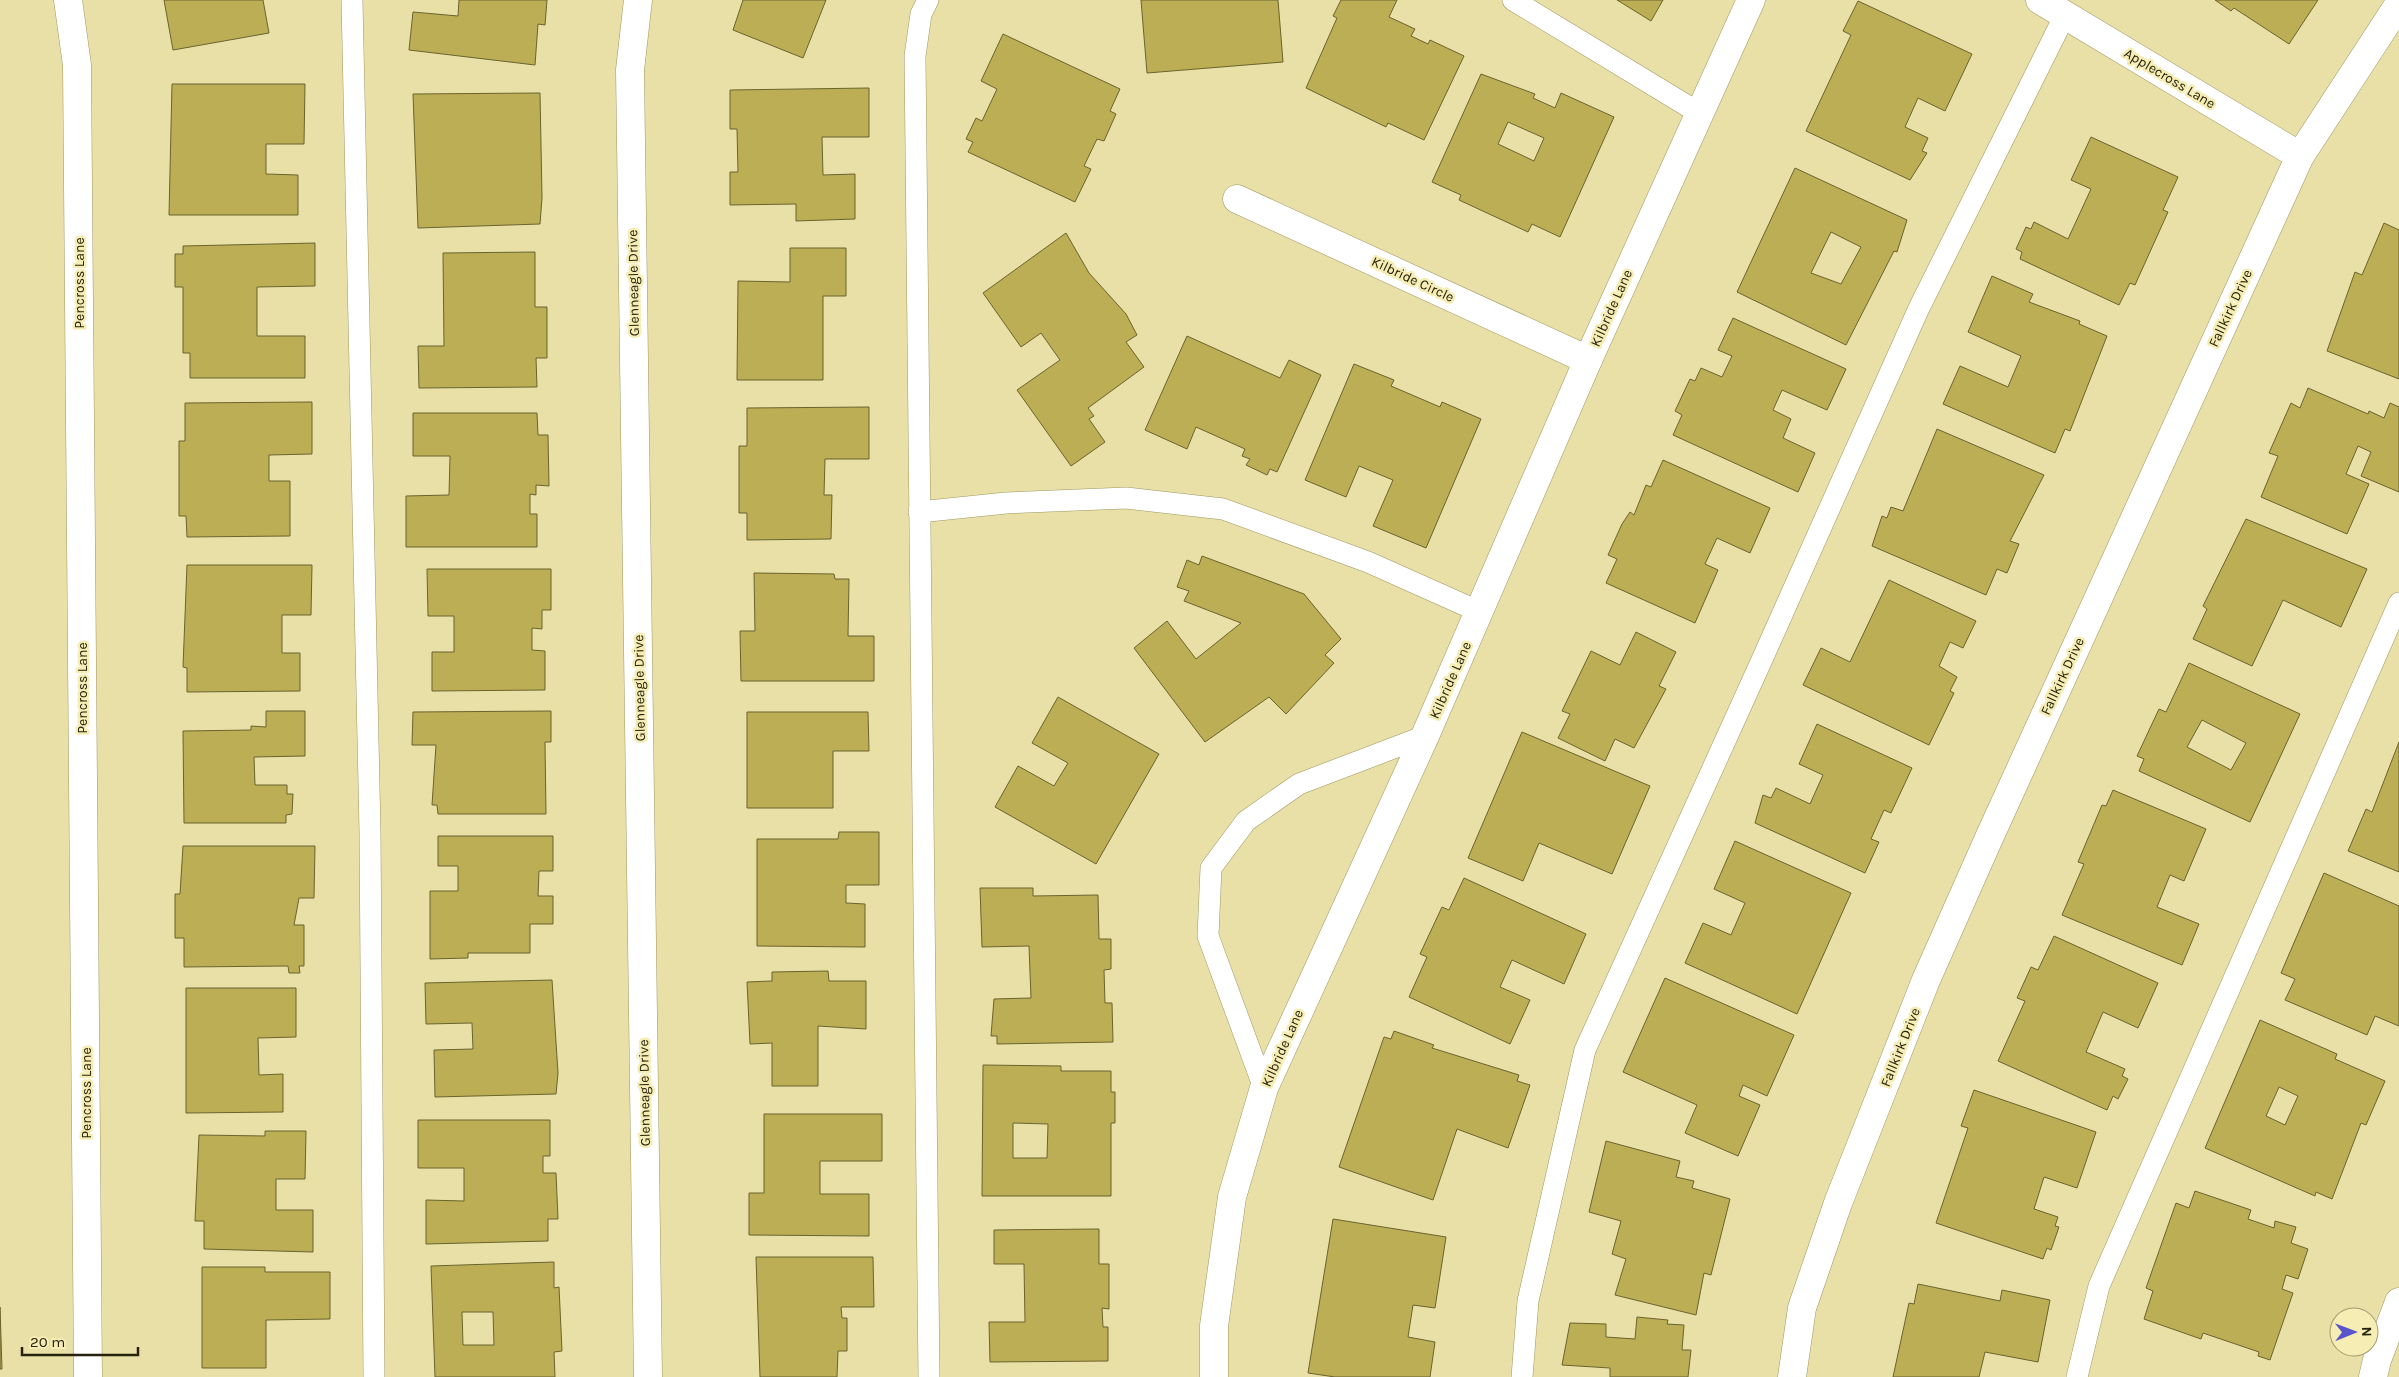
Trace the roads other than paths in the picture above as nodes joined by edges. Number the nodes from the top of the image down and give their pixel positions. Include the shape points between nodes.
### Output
1 (68, 0) edge
2 (352, 0) edge
3 (638, 0) edge
4 (928, 0) edge
5 (1512, 0) edge
6 (1751, 0) edge
7 (2040, 0) edge
8 (2399, 4) edge
9 (2065, 15) junction
10 (1700, 113) junction
11 (2300, 156) junction
12 (1237, 199) dead end
13 (1588, 360) junction
14 (919, 512) junction
15 (2399, 603) edge
16 (1480, 612) junction
17 (1425, 736) junction
18 (1264, 1088) junction
19 (2399, 1302) edge
20 (88, 1377) edge
21 (374, 1377) edge
22 (648, 1377) edge
23 (929, 1377) edge
24 (1214, 1377) edge
25 (1522, 1377) edge
26 (1792, 1377) edge
27 (2077, 1377) edge
28 (2373, 1377) edge

1 - 20 street, Pencross Lane via 77,65
2 - 21 lane via 370,832
3 - 22 street, Glenneagle Drive via 630,70
4 - 14 lane via 921,14 915,56
5 - 10 lane
6 - 10 street, Kilbride Lane
7 - 9 street, Applecross Lane
8 - 11 street, Fallkirk Drive
9 - 11 street, Applecross Lane
9 - 25 lane via 1919,308 1585,1050 1528,1301
10 - 13 street, Kilbride Lane
11 - 26 street, Fallkirk Drive via 1926,980 1832,1220 1802,1308
12 - 13 street, Kilbride Circle
13 - 16 street, Kilbride Lane
14 - 16 lane via 1006,503 1126,498 1223,509 1368,562
14 - 23 lane
15 - 27 lane via 2099,1286
16 - 17 street, Kilbride Lane
17 - 18 street, Kilbride Lane
17 - 18 lane via 1299,784 1246,821 1211,868 1208,936
18 - 24 street, Kilbride Lane via 1232,1197 1214,1326
19 - 28 street

